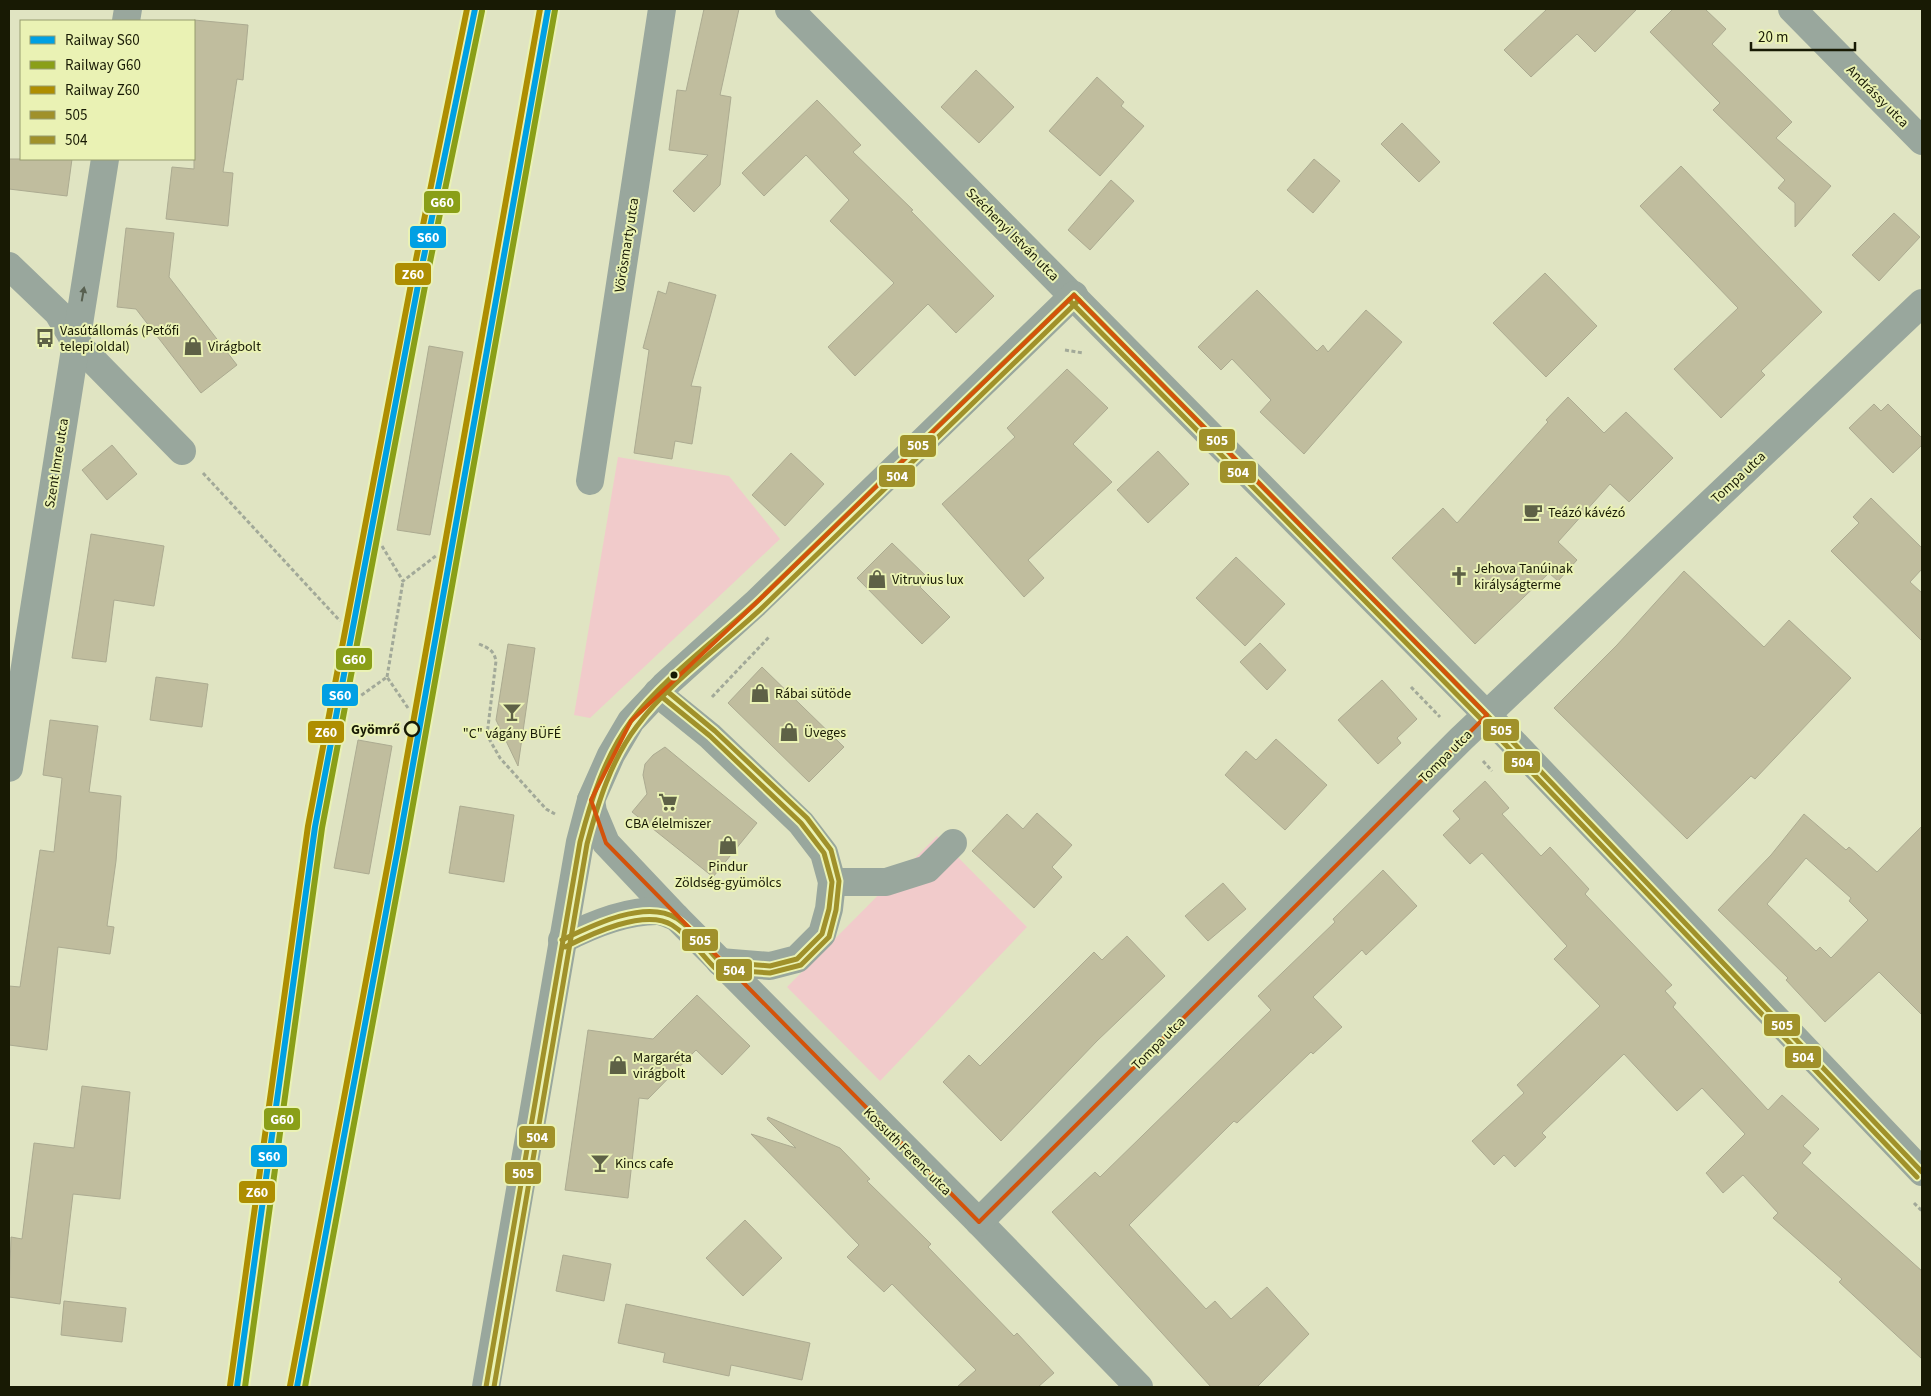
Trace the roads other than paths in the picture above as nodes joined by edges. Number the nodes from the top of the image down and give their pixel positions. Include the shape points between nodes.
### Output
1 (662, 9) edge
2 (789, 9) edge
3 (1792, 9) edge
4 (1922, 141) edge
5 (105, 160) edge
6 (9, 266) edge
7 (1074, 295) junction
8 (1922, 303) edge
9 (75, 342) junction
10 (182, 451) road end
11 (590, 480) dead end
12 (657, 693) junction
13 (1487, 715) junction
14 (9, 768) edge
15 (591, 800) junction
16 (954, 843) dead end
17 (832, 882) junction
18 (676, 917) junction
19 (562, 940) junction
20 (720, 962) junction
21 (1922, 1172) edge
22 (979, 1222) junction
23 (486, 1387) edge
24 (1140, 1387) edge

1 - 11 street, Vörösmarty utca
2 - 7 street, Széchenyi István utca
3 - 4 street, Andrássy utca
9 -> 5 street, Szent Imre utca
6 - 9 street via 58,313
7 - 12 street via 755,604
7 - 13 street, Széchenyi István utca
8 - 13 street, Tompa utca
9 - 10 street
9 - 14 street, Szent Imre utca
12 - 15 street via 631,721
12 - 17 street via 724,749 802,823 824,852
13 - 21 street, Széchenyi István utca
13 - 22 street, Tompa utca
15 - 18 street, Kossuth Ferenc utca via 606,842
15 - 19 street
16 - 17 street via 927,869 886,882
17 - 20 street via 822,934 797,959 770,966
18 - 19 street via 658,911 632,914 581,930
18 - 20 street, Kossuth Ferenc utca
19 - 23 street
20 - 22 street, Kossuth Ferenc utca
22 - 24 street, Kossuth Ferenc utca

